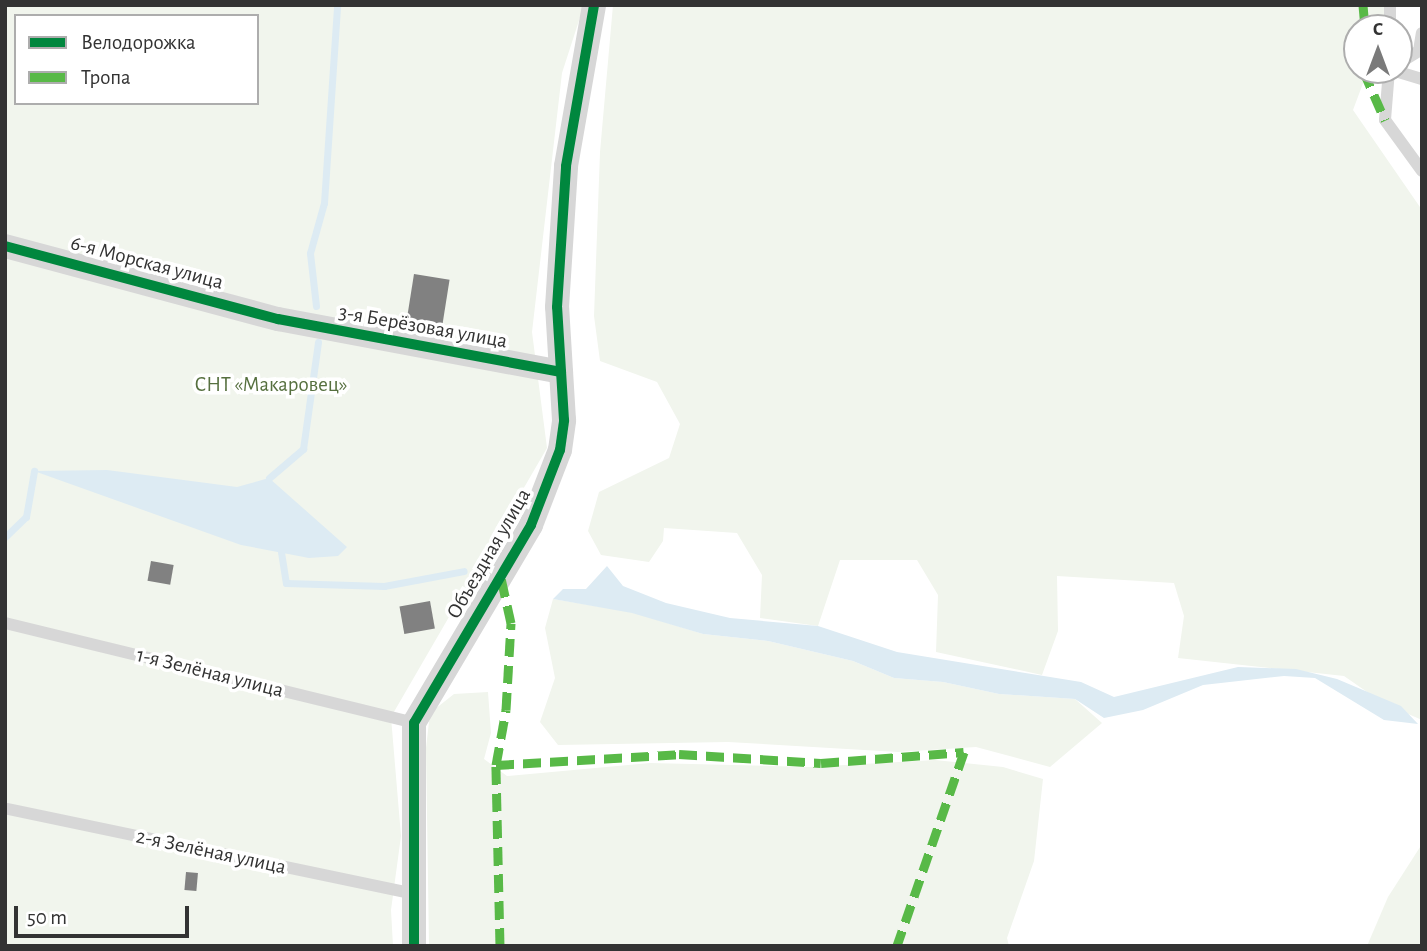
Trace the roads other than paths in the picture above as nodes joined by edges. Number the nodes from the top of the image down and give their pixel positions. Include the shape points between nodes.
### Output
1 (594, 5) edge
2 (1422, 33) edge
3 (1413, 55) edge
4 (1389, 84) edge
5 (1422, 171) edge
6 (5, 246) edge
7 (278, 318) joint
8 (561, 372) junction
9 (5, 623) edge
10 (414, 723) junction
11 (8, 809) dead end
12 (414, 894) junction
13 (414, 946) edge

1 - 8 street, Объездная улица via 566,166 557,307
2 - 3 lane via 1419,51
4 - 5 lane via 1385,120
6 - 7 street, 6-я Морская улица
7 - 8 street, 3-я Берёзовая улица
8 - 10 street, Объездная улица via 564,420 551,483
9 - 10 lane, 1-я Зелёная улица
10 - 12 street
11 - 12 lane, 2-я Зелёная улица
12 - 13 street

